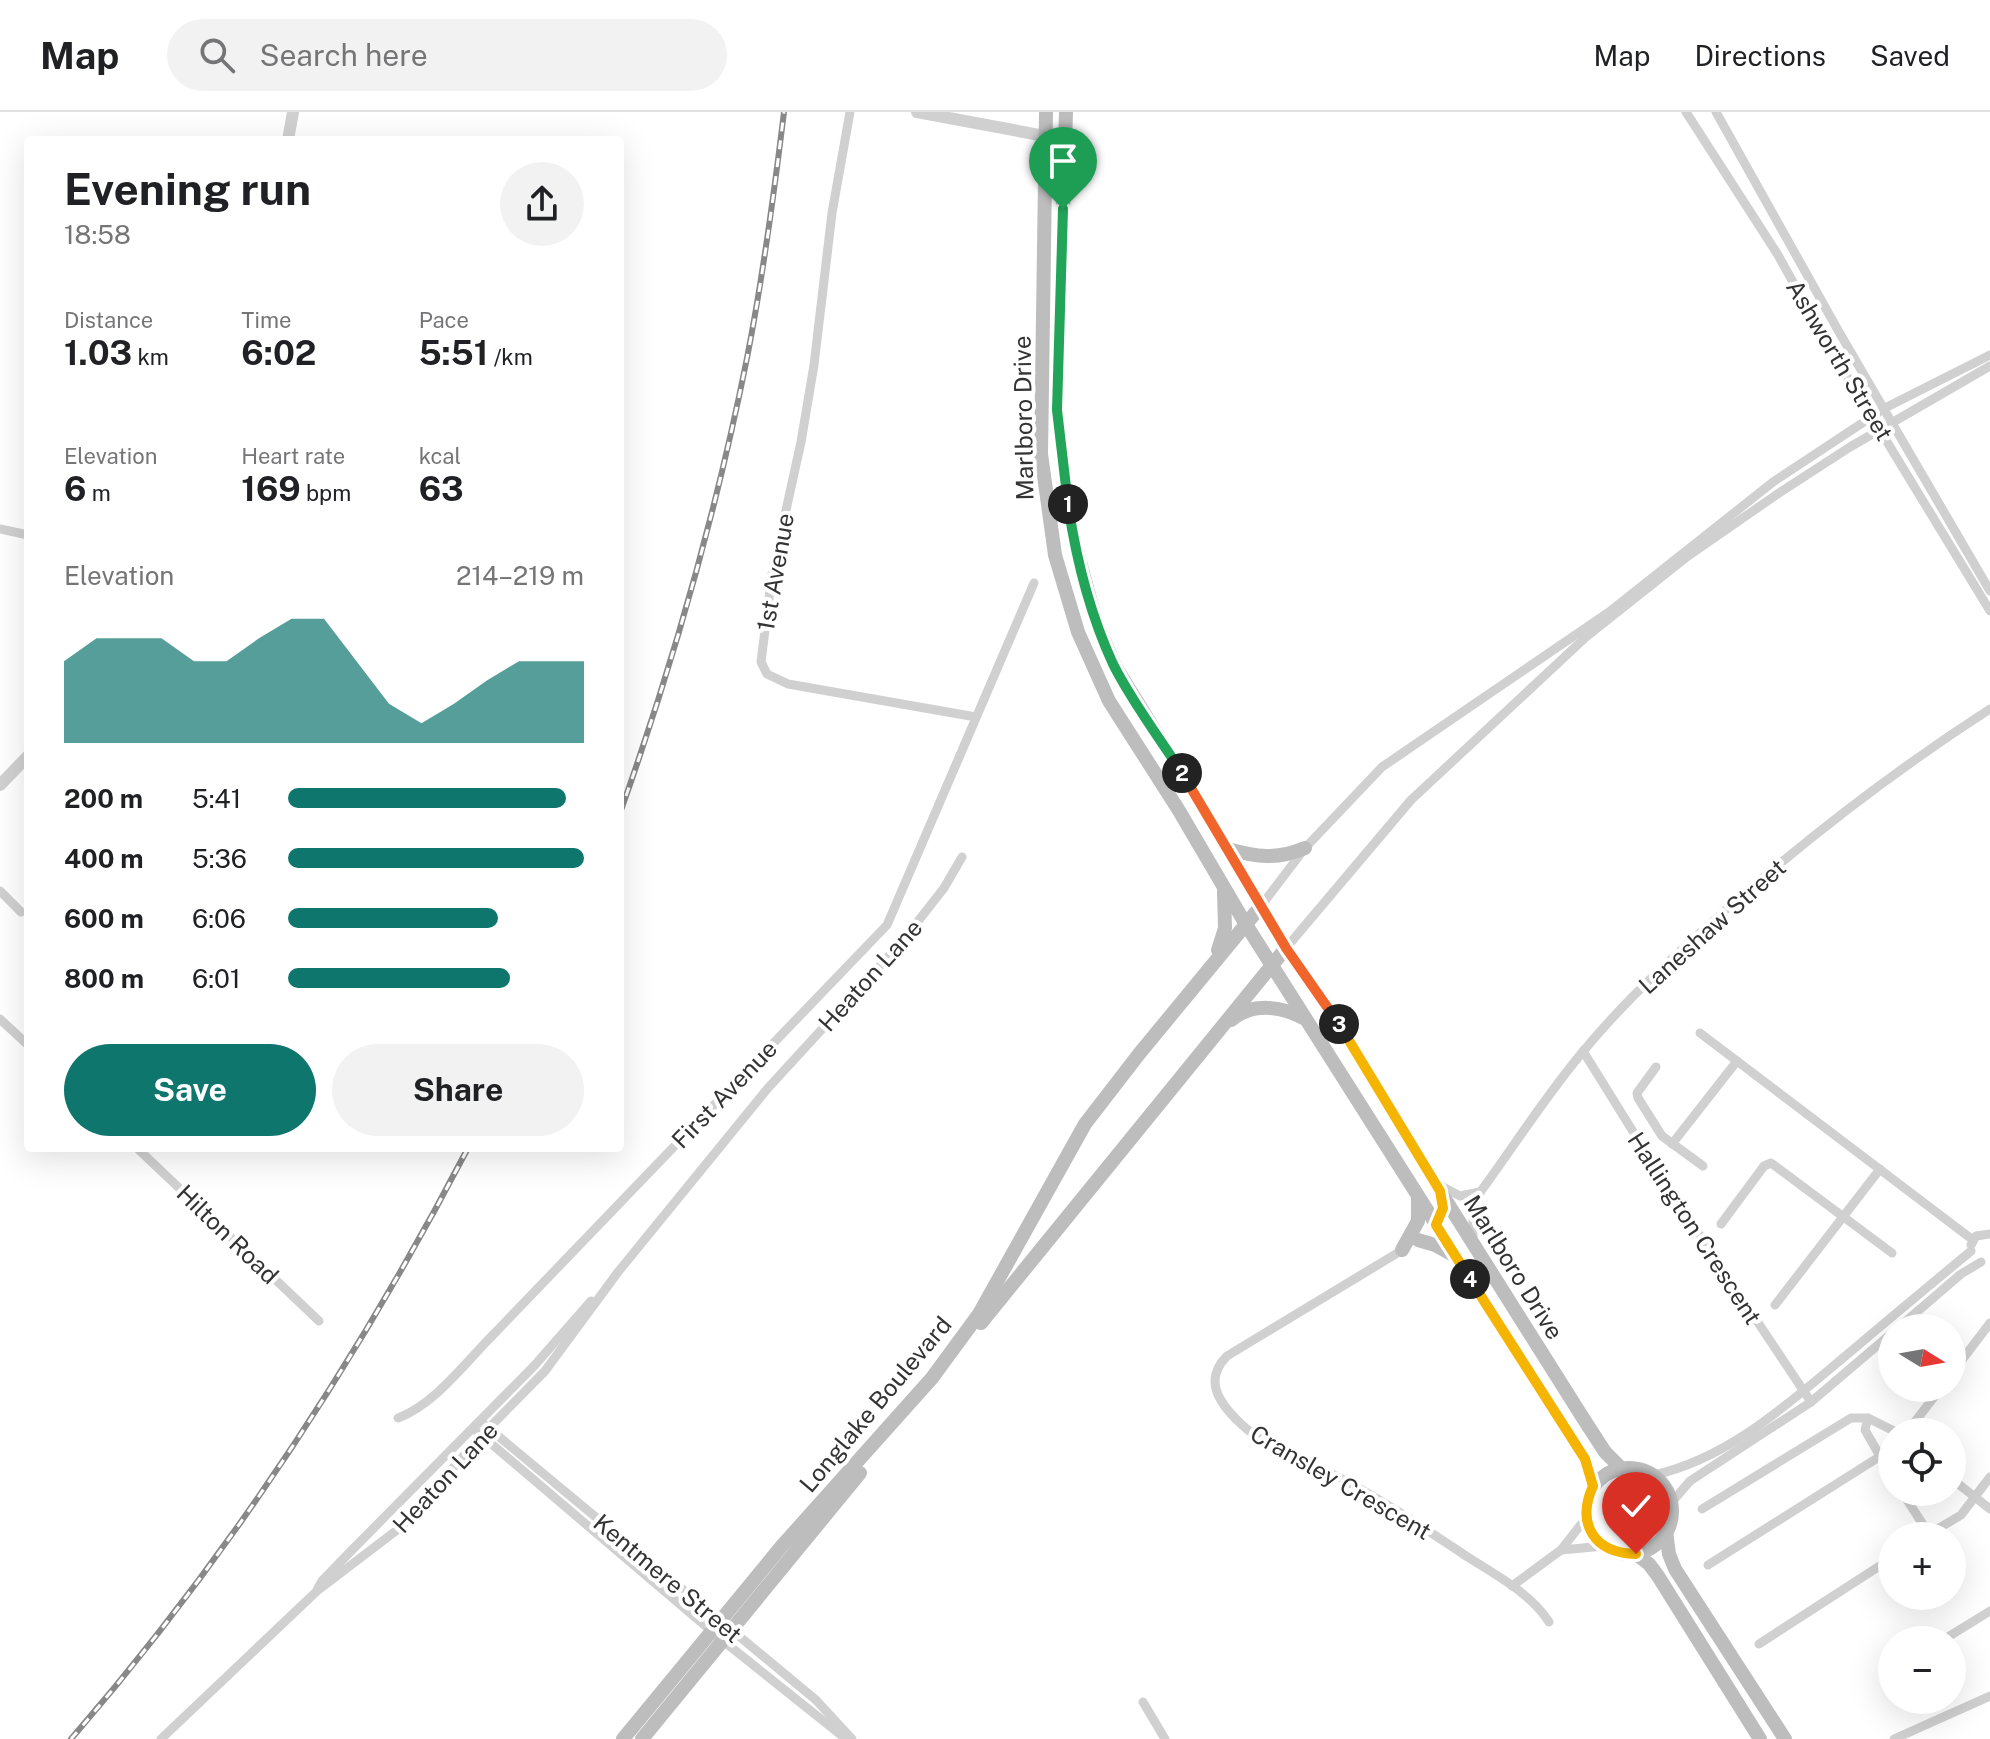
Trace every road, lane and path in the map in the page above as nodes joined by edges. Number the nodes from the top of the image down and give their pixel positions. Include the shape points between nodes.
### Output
1 (293, 112) edge
2 (850, 112) edge
3 (917, 112) edge
4 (1046, 112) edge
5 (1066, 112) edge
6 (1686, 112) edge
7 (1716, 112) edge
8 (1046, 135) junction
9 (289, 136) edge
10 (1066, 140) junction
11 (1990, 355) edge
12 (1990, 366) edge
13 (1885, 408) junction
14 (1872, 416) junction
15 (1892, 421) junction
16 (1881, 429) junction
17 (0, 529) edge
18 (24, 534) edge
19 (1034, 583) dead end
20 (1990, 591) edge
21 (1990, 611) edge
22 (1611, 615) junction
23 (1990, 709) edge
24 (976, 717) junction
25 (24, 760) edge
26 (0, 785) edge
27 (1305, 848) junction
28 (1228, 849) junction
29 (962, 857) dead end
30 (1223, 885) junction
31 (0, 891) edge
32 (1261, 906) junction
33 (21, 912) dead end
34 (1245, 923) junction
35 (1286, 948) junction
36 (1212, 965) junction
37 (1272, 965) junction
38 (0, 1019) edge
39 (1305, 1019) junction
40 (1217, 1031) junction
41 (1700, 1033) dead end
42 (24, 1041) edge
43 (1583, 1051) junction
44 (1737, 1061) junction
45 (1656, 1067) dead end
46 (1672, 1144) junction
47 (141, 1152) edge
48 (1703, 1166) dead end
49 (1880, 1169) junction
50 (1437, 1185) junction
51 (1481, 1191) junction
52 (1418, 1197) junction
53 (1843, 1216) junction
54 (1721, 1224) dead end
55 (1436, 1225) junction
56 (1990, 1234) edge
57 (1418, 1240) junction
58 (1473, 1240) junction
59 (1972, 1245) junction
60 (1402, 1250) junction
61 (1892, 1253) dead end
62 (1457, 1258) junction
63 (1987, 1265) edge
64 (1775, 1305) dead end
65 (1914, 1314) edge
66 (982, 1316) junction
67 (319, 1321) dead end
68 (1990, 1323) edge
69 (1878, 1345) edge
70 (1966, 1355) edge
71 (1803, 1392) junction
72 (1811, 1402) junction
73 (1930, 1402) edge
74 (398, 1418) dead end
75 (1868, 1418) junction
76 (1918, 1418) edge
77 (1878, 1423) edge
78 (481, 1429) junction
79 (1878, 1455) edge
80 (1878, 1458) edge
81 (1621, 1468) junction
82 (1654, 1475) junction
83 (1990, 1477) edge
84 (1593, 1486) junction
85 (1966, 1491) edge
86 (1974, 1498) junction
87 (1671, 1503) junction
88 (1702, 1509) dead end
89 (1990, 1509) edge
90 (1586, 1518) junction
91 (1949, 1522) edge
92 (1666, 1531) junction
93 (1604, 1546) junction
94 (1561, 1550) junction
95 (1636, 1554) junction
96 (1708, 1565) dead end
97 (1878, 1567) edge
98 (1512, 1586) junction
99 (317, 1591) junction
100 (1990, 1611) edge
101 (1549, 1622) dead end
102 (1966, 1626) edge
103 (721, 1631) junction
104 (1759, 1644) dead end
105 (1990, 1696) edge
106 (1143, 1702) dead end
107 (161, 1739) edge
108 (623, 1739) edge
109 (642, 1739) edge
110 (846, 1739) edge
111 (852, 1739) edge
112 (1165, 1739) edge
113 (1760, 1739) edge
114 (1785, 1739) edge
115 (1894, 1739) edge

1 - 9 street
2 - 24 street, 1st Avenue via 814,365 772,574 761,662 767,674 788,684
3 - 8 street
4 - 8 main road, Marlboro Drive
5 - 10 main road, Marlboro Drive
6 - 14 street, Ashworth Street
7 - 13 street, Ashworth Street
8 - 10 street
8 - 30 main road, Marlboro Drive via 1041,454 1055,555 1078,632 1109,701
10 - 28 main road, Marlboro Drive via 1057,410 1075,546 1115,666
11 - 13 street
12 - 15 street
13 - 14 street
13 - 15 street, Ashworth Street
14 - 16 street, Ashworth Street
14 - 22 street via 1773,482
15 - 16 street
15 - 20 street, Ashworth Street
16 - 21 street, Ashworth Street
16 - 22 street via 1791,485
17 - 18 street
19 - 24 street
22 - 27 street via 1382,767
22 - 35 street via 1411,800
23 - 43 street, Laneshaw Street via 1820,830 1685,945
24 - 74 street, First Avenue via 887,925 481,1347 414,1412
25 - 26 street
27 - 28 main road via 1277,857
27 - 32 street
28 - 32 main road, Marlboro Drive
29 - 78 street, Heaton Lane via 901,943 768,1088 618,1272 554,1360
30 - 34 main road, Marlboro Drive
30 - 36 main road via 1225,928
31 - 33 street
32 - 34 main road, Longlake Boulevard
32 - 35 main road, Marlboro Drive
34 - 36 main road, Longlake Boulevard
34 - 37 main road, Marlboro Drive
35 - 37 main road, Longlake Boulevard
35 - 50 main road, Marlboro Drive via 1334,1015
36 - 66 main road, Longlake Boulevard via 1085,1124
37 - 39 main road, Marlboro Drive
37 - 40 main road, Longlake Boulevard
38 - 42 street
39 - 40 main road via 1265,1007 1236,1015
39 - 52 main road, Marlboro Drive
40 - 66 main road, Longlake Boulevard
41 - 44 street
43 - 51 street, Laneshaw Street
43 - 71 street, Hallington Crescent
44 - 46 street
44 - 49 street
45 - 46 street via 1638,1098 1657,1131
46 - 48 street
47 - 67 street, Hilton Road
49 - 53 street
49 - 59 street
50 - 51 street via 1460,1196
50 - 55 main road via 1443,1208
50 - 58 main road, Marlboro Drive
51 - 58 street, Laneshaw Street via 1473,1210
52 - 55 main road, Marlboro Drive
52 - 60 main road via 1418,1221
53 - 54 street via 1771,1163
53 - 61 street
53 - 64 street
55 - 57 street, Cransley Crescent
55 - 62 main road, Marlboro Drive
56 - 59 street via 1981,1234
57 - 60 street, Cransley Crescent
57 - 62 main road
58 - 81 main road, Marlboro Drive via 1605,1452
59 - 63 street
59 - 71 street
60 - 98 street, Cransley Crescent via 1227,1356 1214,1373 1214,1383 1230,1412 1251,1432 1362,1491
62 - 84 main road, Marlboro Drive via 1585,1459
63 - 65 street via 1961,1274
66 - 103 main road, Longlake Boulevard via 781,1547
68 - 70 street
69 - 72 street
71 - 72 street, Hallington Crescent
71 - 82 street via 1702,1460
72 - 87 street via 1690,1481
73 - 76 street
75 - 77 street
75 - 79 street via 1865,1430
75 - 88 street via 1842,1422
78 - 99 street, Heaton Lane via 331,1571
78 - 99 street, Heaton Lane via 401,1527
78 - 103 street, Kentmere Street
80 - 96 street
81 - 82 main road
81 - 84 main road
82 - 87 main road
83 - 86 street
84 - 90 main road
85 - 86 street
86 - 89 street
86 - 91 street
87 - 92 main road
90 - 93 main road
90 - 94 street
92 - 95 main road via 1652,1548
92 - 114 main road via 1675,1569
93 - 94 street
93 - 95 main road
94 - 98 street
95 - 113 main road via 1658,1576
97 - 104 street
98 - 101 street, Cransley Crescent
99 - 107 street, Heaton Lane
100 - 102 street
103 - 108 main road, Longlake Boulevard
103 - 109 main road, Longlake Boulevard
103 - 110 street, Kentmere Street
103 - 111 street, Kentmere Street via 816,1700
105 - 115 street
106 - 112 street

